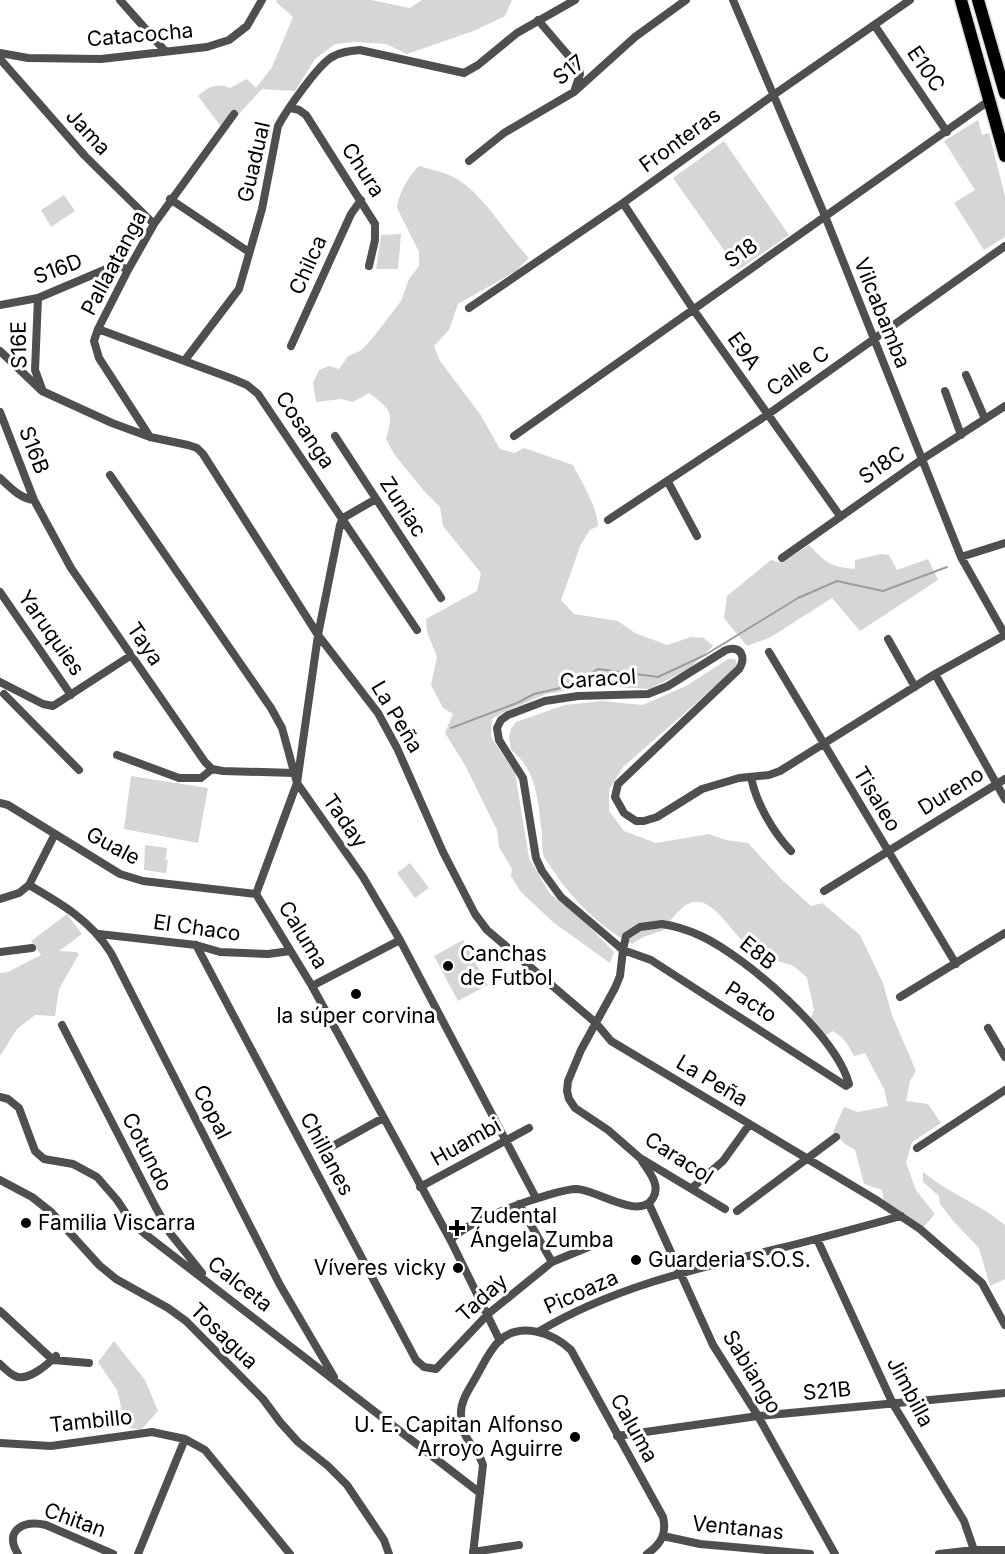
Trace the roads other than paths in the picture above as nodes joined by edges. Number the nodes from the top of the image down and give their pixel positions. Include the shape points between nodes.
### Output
1 (120, 0) edge
2 (262, 0) edge
3 (575, 0) edge
4 (686, 0) edge
5 (733, 0) edge
6 (910, 0) edge
7 (961, 0) edge
8 (978, 0) edge
9 (538, 20) junction
10 (875, 26) junction
11 (165, 51) junction
12 (0, 53) edge
13 (0, 59) edge
14 (573, 92) junction
15 (1005, 93) edge
16 (772, 96) junction
17 (990, 100) junction
18 (291, 108) junction
19 (234, 114) dead end
20 (947, 132) junction
21 (1005, 156) edge
22 (468, 161) dead end
23 (170, 199) junction
24 (361, 200) junction
25 (623, 203) junction
26 (825, 216) junction
27 (153, 224) junction
28 (1005, 246) edge
29 (249, 252) junction
30 (369, 266) dead end
31 (128, 270) junction
32 (38, 298) junction
33 (0, 304) edge
34 (469, 308) dead end
35 (693, 309) junction
36 (98, 329) junction
37 (874, 340) junction
38 (291, 346) dead end
39 (0, 351) edge
40 (185, 360) junction
41 (966, 375) dead end
42 (42, 391) junction
43 (945, 392) dead end
44 (1005, 406) edge
45 (0, 412) edge
46 (767, 414) junction
47 (985, 419) junction
48 (961, 435) junction
49 (335, 436) dead end
50 (514, 436) dead end
51 (150, 437) junction
52 (921, 460) junction
53 (110, 475) dead end
54 (0, 478) edge
55 (668, 482) junction
56 (376, 499) junction
57 (34, 500) junction
58 (840, 516) junction
59 (343, 518) junction
60 (608, 520) dead end
61 (697, 536) dead end
62 (1005, 543) edge
63 (961, 556) junction
64 (782, 558) dead end
65 (0, 592) edge
66 (441, 598) dead end
67 (417, 630) dead end
68 (318, 635) junction
69 (1005, 635) edge
70 (888, 639) dead end
71 (769, 652) dead end
72 (130, 656) junction
73 (935, 675) junction
74 (0, 682) edge
75 (915, 687) junction
76 (4, 693) edge
77 (71, 695) junction
78 (824, 744) junction
79 (117, 755) dead end
80 (212, 769) junction
81 (79, 770) dead end
82 (294, 773) junction
83 (751, 777) junction
84 (1005, 779) edge
85 (297, 783) junction
86 (996, 784) junction
87 (1005, 799) edge
88 (0, 803) edge
89 (55, 834) junction
90 (791, 851) dead end
91 (888, 851) junction
92 (29, 885) junction
93 (824, 891) dead end
94 (256, 894) junction
95 (0, 898) edge
96 (1005, 933) edge
97 (99, 934) junction
98 (400, 940) junction
99 (196, 945) junction
100 (32, 948) dead end
101 (623, 950) junction
102 (290, 951) junction
103 (0, 952) edge
104 (956, 964) junction
105 (312, 987) junction
106 (900, 997) dead end
107 (596, 1023) junction
108 (62, 1024) dead end
109 (988, 1028) dead end
110 (1005, 1057) edge
111 (848, 1078) joint
112 (1005, 1090) edge
113 (0, 1097) edge
114 (383, 1118) junction
115 (749, 1125) junction
116 (529, 1128) dead end
117 (836, 1137) dead end
118 (504, 1141) junction
119 (331, 1148) dead end
120 (918, 1148) dead end
121 (640, 1158) junction
122 (808, 1158) junction
123 (0, 1180) edge
124 (420, 1187) junction
125 (692, 1188) junction
126 (536, 1198) junction
127 (519, 1204) junction
128 (649, 1204) junction
129 (725, 1209) dead end
130 (737, 1211) dead end
131 (901, 1216) junction
132 (817, 1239) junction
133 (451, 1241) junction
134 (591, 1246) dead end
135 (552, 1262) junction
136 (681, 1272) junction
137 (214, 1287) junction
138 (0, 1311) edge
139 (488, 1314) junction
140 (1005, 1325) edge
141 (538, 1332) junction
142 (500, 1341) junction
143 (55, 1358) junction
144 (89, 1363) dead end
145 (0, 1364) edge
146 (436, 1369) joint
147 (337, 1381) junction
148 (1005, 1393) edge
149 (893, 1404) junction
150 (758, 1416) junction
151 (617, 1436) junction
152 (185, 1439) junction
153 (0, 1443) edge
154 (480, 1493) junction
155 (663, 1536) junction
156 (519, 1545) dead end
157 (1005, 1550) edge
158 (970, 1552) edge
159 (473, 1553) edge
160 (18, 1554) edge
161 (113, 1554) edge
162 (138, 1554) edge
163 (290, 1554) edge
164 (389, 1554) edge
165 (647, 1554) edge
166 (810, 1554) edge
167 (835, 1554) edge
168 (939, 1554) edge

1 - 11 street
2 - 11 street, Catacocha via 247,26 229,40 207,47
3 - 9 street, Guadual
4 - 14 street, S17 via 635,37
5 - 16 street, Vilcabamba
6 - 10 street, Fronteras
7 - 17 highway
8 - 15 highway
9 - 14 street via 579,68
9 - 18 street, Guadual via 464,73 376,52 344,52 320,66
10 - 16 street, Fronteras
10 - 20 street, E10C
11 - 12 street, Catacocha via 100,59 28,58
13 - 27 street, Jama via 85,156
14 - 22 street, S17 via 504,133
16 - 25 street, Fronteras
16 - 26 street, Vilcabamba
17 - 20 street, S18
17 - 21 highway
18 - 24 street, Chura via 306,115
18 - 29 street, Guadual via 278,126 262,209
19 - 23 street, Pallaatanga
20 - 26 street, S18
23 - 27 street, Pallaatanga
23 - 29 street
24 - 30 street, Chura via 375,224
24 - 38 street, Chilca
25 - 34 street, Fronteras
25 - 35 street, E9A
26 - 35 street, S18
26 - 37 street, Vilcabamba
27 - 31 street, Pallaatanga
28 - 37 street, Calle C
29 - 40 street, Guadual via 240,289
31 - 32 street, S16D via 111,267
31 - 36 street, Pallaatanga
32 - 33 street, S16D
32 - 42 street, S16E via 35,370
35 - 46 street, E9A
35 - 50 street, S18
36 - 40 street, Cosanga
36 - 51 street, Pallaatanga via 94,341 99,358
37 - 46 street, Calle C
37 - 52 street, Vilcabamba
39 - 42 street, La Peña
40 - 59 street, Cosanga via 247,385 258,394
41 - 47 street
42 - 51 street, La Peña
43 - 48 street
44 - 47 street, S18C
45 - 57 street, S16B
46 - 55 street, Calle C
46 - 58 street, E9A
47 - 48 street, S18C
48 - 52 street, S18C
49 - 56 street, Zuniac
51 - 68 street, La Peña via 188,445 203,454
52 - 58 street, S18C
52 - 63 street, Vilcabamba
53 - 82 street, Taday via 271,708 282,728
54 - 57 street via 25,499
55 - 60 street, Calle C
55 - 61 street
56 - 59 street
56 - 66 street, Zuniac
57 - 72 street, Taya via 71,568
58 - 64 street, S18C
59 - 67 street, Cosanga
59 - 68 street, Caluma
62 - 63 street
63 - 69 street, Vilcabamba
65 - 77 street, Yaruquies
68 - 85 street, Caluma
68 - 107 street, La Peña via 378,713 398,748 475,914 487,930
69 - 73 street, Caracol
70 - 75 street
71 - 78 street, Tisaleo
72 - 77 street
72 - 80 street, Taya
73 - 75 street, Caracol
73 - 86 street
74 - 76 street
75 - 78 street, Caracol
76 - 77 street via 53,706
76 - 81 street
78 - 83 street, Caracol via 775,774
78 - 91 street, Tisaleo
79 - 80 street via 179,778 201,778
80 - 82 street
82 - 85 street, Taday
83 - 90 street via 773,827
83 - 101 street, Caracol via 702,789 644,821 624,813 615,797 622,779 739,669 743,655 735,649 648,694 545,701 501,720 497,737 523,778 536,858 542,871 561,897
84 - 86 street, Dureno
85 - 94 street, Caluma
85 - 98 street, Taday via 363,877
86 - 87 street
86 - 91 street, Dureno
88 - 89 street, Guale
89 - 92 street
89 - 94 street, Guale via 132,878
91 - 93 street, Dureno
91 - 104 street, Tisaleo
92 - 95 street via 19,893
92 - 97 street, Copal via 74,911
94 - 102 street, Caluma
96 - 104 street
97 - 99 street, El Chaco
97 - 147 street, Copal via 280,1285
98 - 105 street
98 - 118 street, Taday
99 - 102 street, El Chaco via 220,952
99 - 146 street, Chillanes via 416,1360 424,1367
100 - 103 street
101 - 107 street, Caracol via 620,975
101 - 111 street, Pacto via 651,960 846,1086
101 - 111 street, E8B via 626,936 640,927 662,924 695,933 726,950 802,1014 838,1056
102 - 105 street, Caluma
104 - 106 street
105 - 114 street, Caluma
107 - 115 street, La Peña via 611,1041
107 - 121 street, Caracol via 568,1080 568,1095 575,1108
108 - 137 street, Cotundo via 170,1233
109 - 110 street
112 - 120 street
113 - 137 street, Calceta via 19,1108 35,1150 44,1159 73,1164 97,1177 131,1221
114 - 119 street
114 - 124 street, Caluma
115 - 122 street, La Peña
115 - 125 street via 723,1161
116 - 118 street, Huambi
117 - 122 street
118 - 124 street, Huambi
118 - 126 street, Taday
121 - 125 street, Caracol
121 - 128 street via 656,1185
122 - 130 street
122 - 131 street, La Peña
123 - 164 street, Tosagua via 33,1197 51,1212 116,1279 186,1321 298,1442 347,1485 384,1540
124 - 133 street, Caluma
125 - 129 street, Caracol
126 - 127 street
126 - 128 street via 581,1190 634,1208
127 - 133 street via 459,1231
127 - 135 street
128 - 136 street, Sabiango
131 - 132 street, Picoaza
131 - 140 street via 982,1283
132 - 136 street, Picoaza
132 - 149 street, Jimbilla
133 - 139 street, Caluma
134 - 135 street, Taday
135 - 139 street, Taday
136 - 141 street, Picoaza via 560,1318
136 - 150 street, Sabiango via 713,1345
137 - 147 street, Calceta
138 - 143 street
139 - 142 street, Caluma
139 - 146 street, Taday
141 - 142 street, Picoaza via 513,1334
141 - 151 street, Caluma via 554,1336 571,1350
142 - 154 street via 490,1352 461,1409 464,1432 483,1465
143 - 144 street
143 - 145 street via 23,1378
147 - 154 street, Calceta
148 - 149 street, S21B
149 - 150 street, S21B
149 - 158 street, Jimbilla via 964,1521
150 - 151 street, S21B
150 - 167 street, Sabiango
151 - 155 street, Caluma via 663,1517
152 - 153 street, Tambillo via 152,1432 51,1446
152 - 162 street
152 - 163 street via 205,1450
154 - 159 street
155 - 165 street
155 - 166 street, Ventanas via 700,1544
156 - 159 street
157 - 158 street
158 - 168 street
160 - 161 street, Chitan via 14,1538 17,1529 35,1522

